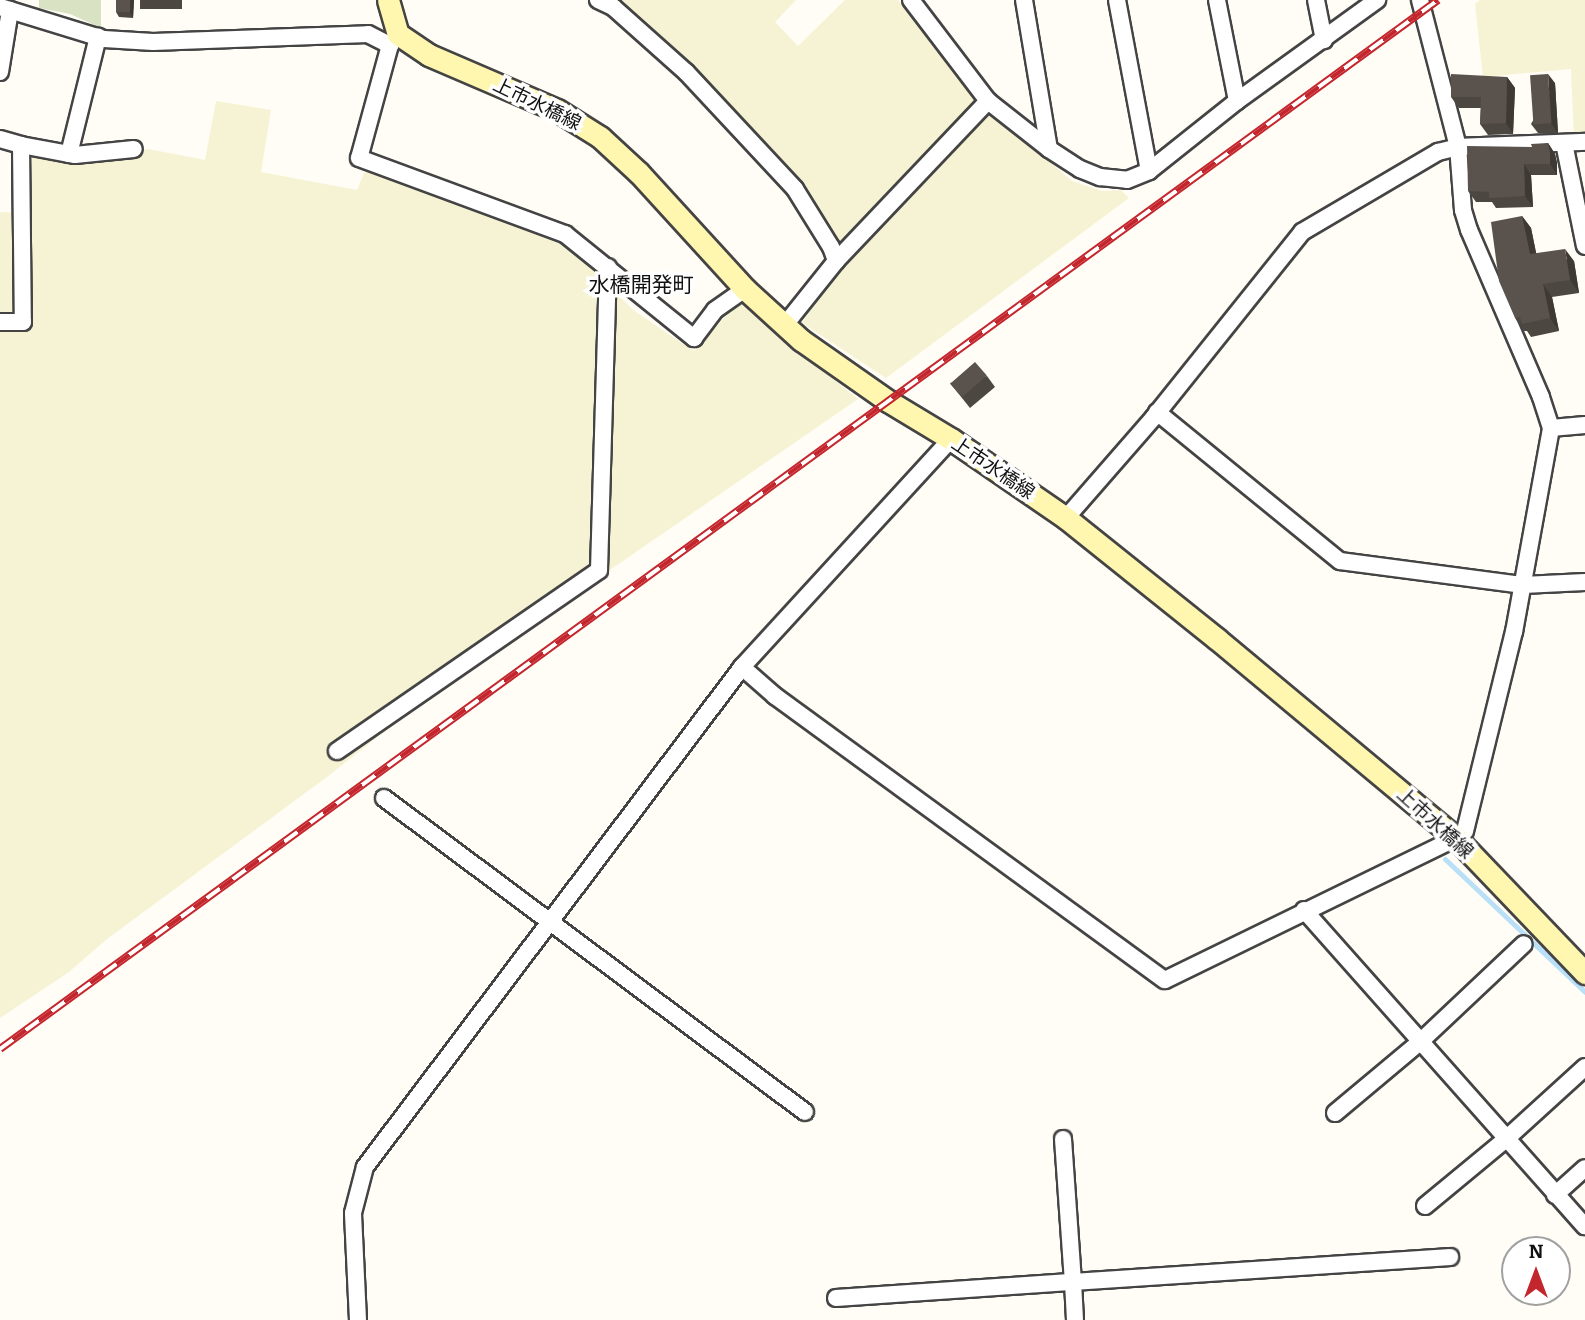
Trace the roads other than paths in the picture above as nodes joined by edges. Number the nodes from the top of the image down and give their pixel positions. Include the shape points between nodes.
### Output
1 (388, 0) edge
2 (598, 0) edge
3 (911, 0) edge
4 (924, 0) edge
5 (1024, 0) edge
6 (1117, 0) edge
7 (1217, 0) edge
8 (1316, 0) edge
9 (1377, 0) edge
10 (1420, 0) edge
11 (5, 8) edge
12 (928, 24) junction
13 (98, 37) junction
14 (394, 40) junction
15 (1324, 40) junction
16 (0, 72) edge
17 (988, 101) junction
18 (1237, 101) junction
19 (0, 139) edge
20 (1585, 142) edge
21 (1564, 143) junction
22 (21, 145) junction
23 (1458, 147) junction
24 (134, 149) dead end
25 (1049, 149) junction
26 (69, 154) junction
27 (1149, 171) junction
28 (1585, 246) edge
29 (836, 261) junction
30 (608, 267) junction
31 (745, 289) junction
32 (0, 322) edge
33 (785, 325) junction
34 (1157, 412) junction
35 (1585, 425) edge
36 (1551, 428) junction
37 (951, 439) junction
38 (1066, 518) junction
39 (1585, 582) edge
40 (1522, 584) junction
41 (742, 667) junction
42 (337, 751) dead end
43 (384, 798) dead end
44 (1456, 838) junction
45 (1304, 910) junction
46 (550, 921) junction
47 (1524, 944) dead end
48 (1585, 973) edge
49 (1421, 1041) junction
50 (1585, 1066) edge
51 (805, 1112) dead end
52 (1335, 1113) dead end
53 (1063, 1139) dead end
54 (1506, 1139) junction
55 (1585, 1168) edge
56 (1555, 1195) junction
57 (1425, 1206) dead end
58 (1585, 1226) edge
59 (1450, 1257) dead end
60 (1073, 1282) junction
61 (836, 1298) dead end
62 (358, 1320) edge
63 (1075, 1320) edge

1 - 14 main road
2 - 29 street via 613,7 686,72 795,189
3 - 12 street
4 - 12 street
5 - 25 street
6 - 27 street
7 - 18 street
8 - 15 street
9 - 15 street
10 - 23 street
11 - 13 street
11 - 16 street
12 - 17 street
13 - 14 street via 153,42 368,34
13 - 26 street
14 - 30 street via 359,158 565,234
14 - 31 main road, 上市水橋線 via 557,110 600,137
15 - 18 street
17 - 25 street
17 - 29 street
18 - 27 street
19 - 22 street
20 - 21 street
21 - 23 street
21 - 28 street
22 - 26 street
22 - 32 street via 23,322
23 - 34 street via 1438,152 1302,232
23 - 36 street via 1469,230
24 - 26 street
25 - 27 street via 1100,177 1127,180
29 - 33 street
30 - 31 street via 694,338 715,310
30 - 42 street via 599,570
31 - 33 main road, 上市水橋線
33 - 37 main road, 上市水橋線 via 888,401
34 - 38 street
34 - 40 street via 1340,561
35 - 36 street
36 - 40 street
37 - 38 main road, 上市水橋線
37 - 41 street
38 - 44 main road, 上市水橋線
39 - 40 street
40 - 44 street via 1484,763 1465,831
41 - 45 street via 775,696 1165,980
41 - 46 street
43 - 46 street
44 - 45 street
44 - 48 main road, 上市水橋線
45 - 49 street
46 - 51 street
46 - 62 street via 365,1167 353,1213
47 - 49 street
49 - 52 street
49 - 54 street
50 - 54 street
53 - 60 street
54 - 56 street
54 - 57 street
55 - 56 street
56 - 58 street
59 - 60 street
60 - 61 street
60 - 63 street

